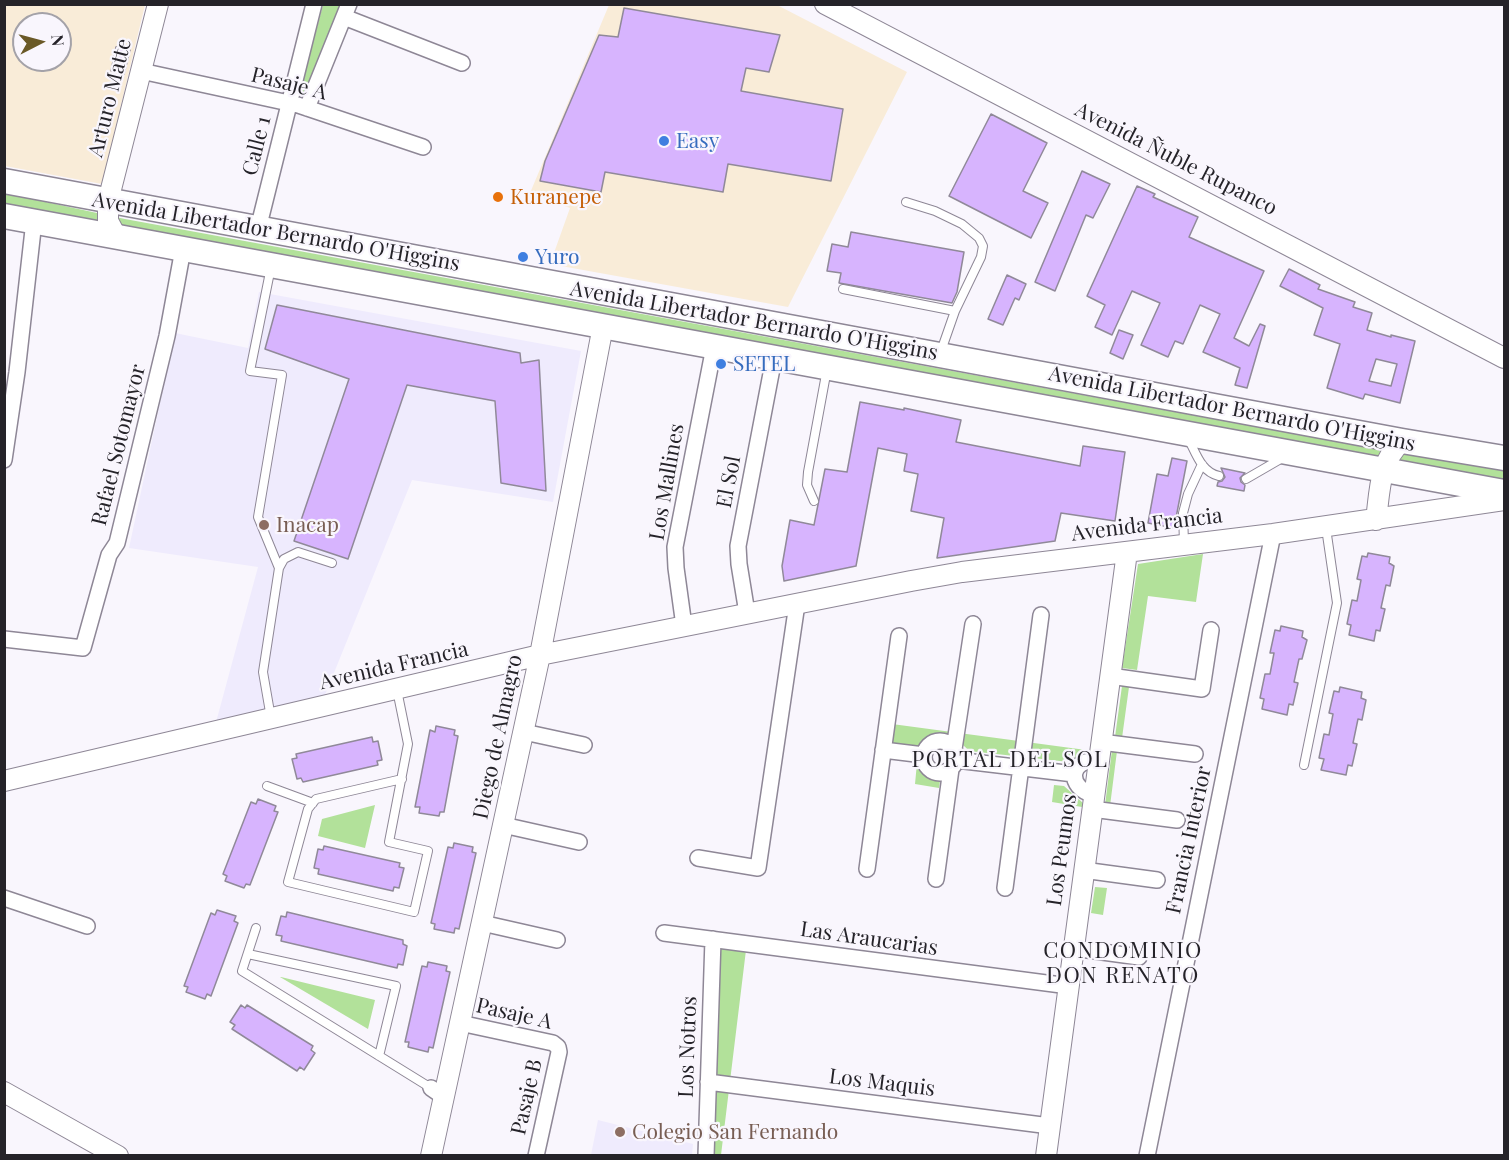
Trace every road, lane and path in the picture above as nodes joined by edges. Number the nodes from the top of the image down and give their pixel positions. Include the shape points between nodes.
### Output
1 (158, 4) edge
2 (314, 4) edge
3 (825, 4) edge
4 (347, 11) edge
5 (462, 63) dead end
6 (141, 71) junction
7 (289, 104) junction
8 (307, 108) junction
9 (423, 147) dead end
10 (4, 182) edge
11 (108, 201) junction
12 (906, 202) dead end
13 (167, 212) junction
14 (4, 216) edge
15 (34, 221) junction
16 (258, 229) junction
17 (116, 236) junction
18 (172, 247) junction
19 (271, 265) junction
20 (843, 289) dead end
21 (955, 311) junction
22 (603, 326) junction
23 (714, 347) junction
24 (939, 355) junction
25 (774, 358) junction
26 (1504, 358) edge
27 (827, 368) junction
28 (1025, 371) junction
29 (11, 372) edge
30 (1015, 402) junction
31 (1186, 434) junction
32 (1402, 441) junction
33 (1290, 453) junction
34 (1504, 458) edge
35 (4, 460) edge
36 (1202, 464) junction
37 (1383, 470) junction
38 (1219, 476) dead end
39 (1246, 479) dead end
40 (1504, 492) edge
41 (1504, 500) edge
42 (814, 501) dead end
43 (1376, 520) junction
44 (1326, 526) junction
45 (1273, 534) junction
46 (1184, 544) junction
47 (1127, 552) junction
48 (332, 562) dead end
49 (279, 568) junction
50 (797, 604) junction
51 (747, 614) junction
52 (1041, 615) dead end
53 (973, 624) dead end
54 (684, 626) junction
55 (1211, 630) dead end
56 (899, 636) dead end
57 (4, 639) edge
58 (540, 655) junction
59 (1110, 676) junction
60 (396, 690) junction
61 (271, 720) junction
62 (524, 732) junction
63 (584, 746) dead end
64 (883, 750) junction
65 (1100, 752) junction
66 (1194, 754) dead end
67 (924, 755) junction
68 (954, 759) junction
69 (1305, 765) dead end
70 (1021, 767) junction
71 (1074, 774) junction
72 (402, 779) junction
73 (4, 781) edge
74 (267, 786) dead end
75 (1093, 802) junction
76 (313, 803) junction
77 (1177, 820) dead end
78 (503, 825) junction
79 (579, 842) dead end
80 (698, 858) dead end
81 (867, 869) dead end
82 (1083, 870) junction
83 (936, 879) dead end
84 (1157, 880) dead end
85 (1005, 888) dead end
86 (4, 898) edge
87 (482, 923) junction
88 (87, 926) dead end
89 (256, 928) dead end
90 (664, 933) dead end
91 (713, 939) junction
92 (557, 940) dead end
93 (1073, 948) junction
94 (248, 954) junction
95 (1139, 957) dead end
96 (1069, 986) junction
97 (460, 1023) junction
98 (558, 1047) joint
99 (379, 1056) junction
100 (708, 1082) junction
101 (4, 1092) edge
102 (437, 1092) junction
103 (1050, 1126) junction
104 (118, 1155) edge
105 (431, 1155) edge
106 (536, 1155) edge
107 (706, 1155) edge
108 (1046, 1155) edge
109 (1147, 1155) edge

1 - 6 street, Arturo Matte
2 - 7 street, Calle 1
3 - 26 street, Avenida Ñuble Rupanco
4 - 5 street
4 - 8 street
6 - 7 street, Pasaje A
6 - 11 street, Arturo Matte
7 - 8 street, Pasaje A
7 - 16 street, Calle 1
8 - 9 street, Pasaje A
10 - 11 main road, Avenida Libertador Bernardo O'Higgins
11 - 13 main road, Avenida Libertador Bernardo O'Higgins
11 - 17 street, Arturo Matte via 108,221
12 - 21 lane via 935,211 979,237 983,246 981,257
13 - 16 main road, Avenida Libertador Bernardo O'Higgins
13 - 18 main road via 161,218 157,235
14 - 15 main road, Avenida Libertador Bernardo O'Higgins
15 - 17 main road, Avenida Libertador Bernardo O'Higgins
15 - 29 street
16 - 24 main road, Avenida Libertador Bernardo O'Higgins
17 - 18 main road, Avenida Libertador Bernardo O'Higgins
18 - 19 main road, Avenida Libertador Bernardo O'Higgins
18 - 57 street, Rafael Sotomayor via 167,336 117,543 109,555 83,648
19 - 22 main road, Avenida Libertador Bernardo O'Higgins
19 - 49 lane via 250,371 282,375 258,517
20 - 21 lane
21 - 24 lane
22 - 23 main road, Avenida Libertador Bernardo O'Higgins
22 - 58 street, Diego de Almagro
23 - 25 main road, Avenida Libertador Bernardo O'Higgins
23 - 54 street, Los Mallines via 675,547
24 - 28 main road, Avenida Libertador Bernardo O'Higgins
25 - 27 main road, Avenida Libertador Bernardo O'Higgins
25 - 51 street, El Sol via 738,546
27 - 30 main road, Avenida Libertador Bernardo O'Higgins
27 - 42 lane via 808,472 807,485
28 - 30 main road via 1024,389
28 - 32 main road, Avenida Libertador Bernardo O'Higgins
29 - 35 street
30 - 31 main road, Avenida Libertador Bernardo O'Higgins
31 - 33 main road, Avenida Libertador Bernardo O'Higgins
31 - 36 lane
32 - 34 main road, Avenida Libertador Bernardo O'Higgins
32 - 37 street via 1390,453
33 - 37 main road, Avenida Libertador Bernardo O'Higgins
33 - 39 lane
36 - 38 lane
36 - 46 lane via 1183,513
37 - 40 main road, Avenida Libertador Bernardo O'Higgins
37 - 43 street
41 - 43 street, Avenida Francia
43 - 44 street, Avenida Francia
44 - 45 street, Avenida Francia
44 - 69 lane via 1337,603
45 - 46 street, Avenida Francia
45 - 109 street, Francia Interior
46 - 47 street, Avenida Francia
47 - 50 street, Avenida Francia via 962,572
47 - 59 street, Los Peumos
48 - 49 lane via 298,552 284,559
49 - 61 lane via 262,672
50 - 51 street, Avenida Francia
50 - 80 street via 758,868
51 - 54 street, Avenida Francia
52 - 70 street
53 - 68 street
54 - 58 street, Avenida Francia
55 - 59 street via 1202,689
56 - 64 street
58 - 60 street, Avenida Francia
58 - 62 street, Diego de Almagro
59 - 65 street, Los Peumos
60 - 61 street, Avenida Francia
60 - 72 lane via 408,744
61 - 73 street, Avenida Francia
62 - 63 street
62 - 78 street, Diego de Almagro
64 - 67 street
64 - 81 street
65 - 66 street
65 - 71 street via 1077,767
65 - 75 street, Los Peumos
67 - 68 street via 926,765 942,773
67 - 68 street via 928,746 937,741 947,742
68 - 70 street
68 - 83 street
70 - 71 street
70 - 85 street
71 - 75 street via 1075,782
72 - 76 lane via 316,799
72 - 76 lane via 389,842 428,851 414,912 288,882 308,808
74 - 76 lane
75 - 77 street
75 - 82 street, Los Peumos
78 - 79 street
78 - 87 street, Diego de Almagro
82 - 84 street
82 - 93 street, Los Peumos
86 - 88 street
87 - 92 street
87 - 97 street, Diego de Almagro
89 - 94 lane
90 - 91 street, Las Araucarias
91 - 96 street, Las Araucarias
91 - 100 street, Los Notros
93 - 95 street
93 - 96 street, Los Peumos
94 - 99 lane via 242,971
94 - 99 lane via 396,986
96 - 103 street, Los Peumos
97 - 98 street, Pasaje A
97 - 102 street, Diego de Almagro
98 - 106 street, Pasaje B
99 - 102 lane
100 - 103 street, Los Maquis
100 - 107 street, Los Notros
101 - 104 street
102 - 105 street, Diego de Almagro
103 - 108 street, Los Peumos

